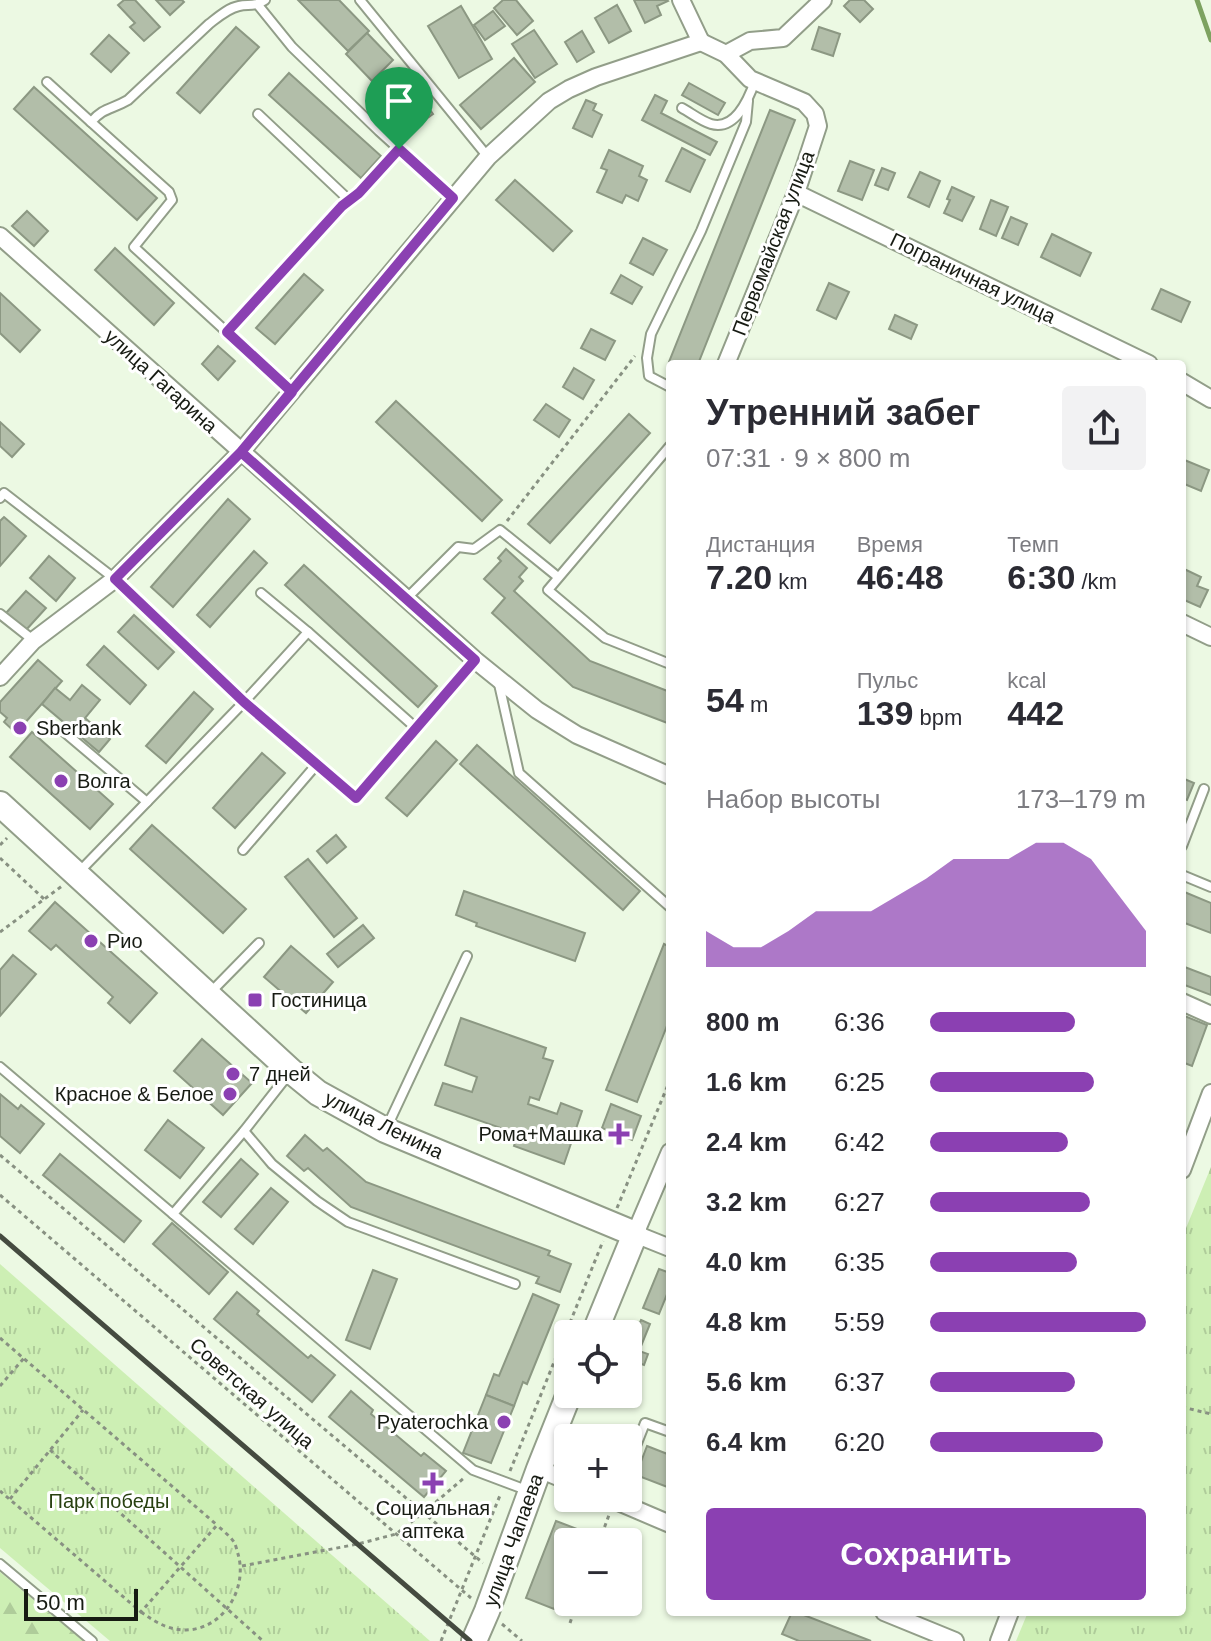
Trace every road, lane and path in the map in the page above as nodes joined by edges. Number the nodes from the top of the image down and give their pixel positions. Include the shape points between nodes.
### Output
1 (360, 0) edge
2 (681, 0) edge
3 (823, 0) edge
4 (261, 3) edge
5 (701, 42) junction
6 (726, 54) junction
7 (755, 81) junction
8 (47, 82) dead end
9 (748, 101) junction
10 (682, 108) dead end
11 (258, 114) dead end
12 (91, 122) junction
13 (399, 149) junction
14 (488, 157) junction
15 (796, 193) junction
16 (453, 198) junction
17 (349, 200) junction
18 (0, 236) edge
19 (227, 332) junction
20 (651, 334) junction
21 (728, 360) edge
22 (1141, 360) edge
23 (1186, 384) edge
24 (666, 385) edge
25 (292, 392) junction
26 (1211, 399) edge
27 (666, 451) edge
28 (241, 452) junction
29 (0, 498) edge
30 (500, 530) junction
31 (558, 577) junction
32 (115, 579) junction
33 (261, 593) dead end
34 (406, 599) junction
35 (0, 614) edge
36 (1186, 625) edge
37 (308, 632) junction
38 (1211, 637) edge
39 (33, 641) junction
40 (475, 660) junction
41 (666, 662) edge
42 (0, 677) edge
43 (498, 679) junction
44 (244, 702) junction
45 (416, 728) junction
46 (63, 731) dead end
47 (317, 764) junction
48 (666, 774) edge
49 (1204, 789) dead end
50 (147, 802) junction
51 (0, 804) edge
52 (10, 835) dead end
53 (1186, 836) edge
54 (0, 845) edge
55 (243, 850) dead end
56 (0, 858) edge
57 (77, 874) junction
58 (1186, 877) edge
59 (1211, 887) edge
60 (44, 899) junction
61 (666, 903) edge
62 (0, 932) edge
63 (259, 943) dead end
64 (467, 956) dead end
65 (209, 995) junction
66 (1186, 1004) edge
67 (1211, 1015) edge
68 (0, 1067) edge
69 (291, 1071) junction
70 (666, 1090) edge
71 (1211, 1093) edge
72 (385, 1130) junction
73 (244, 1131) junction
74 (0, 1155) edge
75 (1186, 1159) edge
76 (666, 1161) edge
77 (0, 1195) edge
78 (173, 1214) junction
79 (610, 1224) junction
80 (635, 1234) junction
81 (666, 1246) edge
82 (515, 1284) dead end
83 (600, 1320) edge
84 (0, 1338) edge
85 (24, 1358) junction
86 (0, 1386) edge
87 (563, 1408) edge
88 (1186, 1408) edge
89 (83, 1410) junction
90 (1211, 1414) edge
91 (642, 1431) edge
92 (666, 1431) edge
93 (50, 1450) junction
94 (473, 1470) junction
95 (534, 1480) junction
96 (554, 1481) edge
97 (506, 1482) junction
98 (0, 1491) edge
99 (10, 1499) junction
100 (642, 1512) edge
101 (423, 1513) junction
102 (666, 1522) edge
103 (217, 1525) junction
104 (396, 1534) junction
105 (475, 1557) junction
106 (0, 1564) edge
107 (181, 1566) junction
108 (242, 1566) junction
109 (498, 1577) junction
110 (462, 1590) junction
111 (227, 1610) junction
112 (487, 1611) junction
113 (141, 1612) junction
114 (572, 1616) edge
115 (894, 1616) edge
116 (1008, 1616) edge
117 (570, 1623) dead end
118 (92, 1641) edge
119 (263, 1641) edge
120 (441, 1641) edge
121 (474, 1641) edge
122 (522, 1641) edge
123 (955, 1641) edge
124 (999, 1641) edge

1 - 14 lane
2 - 5 street
3 - 6 street via 783,38 750,41
4 - 12 lane via 224,13 128,100 101,111
4 - 13 lane via 292,47
5 - 6 street, Первомайская улица
5 - 14 street via 569,89
6 - 7 street, Первомайская улица
7 - 9 lane
7 - 15 street, Первомайская улица via 804,102 815,114 818,126
8 - 12 lane
9 - 10 lane via 732,120 720,125
9 - 20 lane via 746,122 701,231
11 - 17 lane
12 - 19 lane via 172,200 134,247
13 - 16 lane
13 - 17 lane
14 - 16 street
15 - 21 street, Первомайская улица
15 - 22 street, Пограничная улица
16 - 25 street
17 - 19 lane
18 - 28 street, улица Гагарина
19 - 25 lane
20 - 24 lane via 649,376
20 - 30 path
23 - 26 street
25 - 28 street
27 - 31 lane
28 - 32 street
28 - 34 street, улица Гагарина
29 - 32 lane via 4,493
30 - 31 lane
30 - 34 lane via 474,549 458,547
31 - 41 lane via 548,590 605,638
32 - 39 street
32 - 44 lane
33 - 37 lane
34 - 40 street, улица Гагарина
35 - 39 lane
36 - 38 street
37 - 44 lane
37 - 45 lane
39 - 42 street
40 - 43 street, улица Гагарина
40 - 45 lane
43 - 48 street, улица Гагарина via 577,735
43 - 61 lane via 519,773
44 - 47 lane
44 - 50 lane
45 - 47 lane via 356,798
46 - 50 lane
47 - 55 lane
49 - 53 lane
50 - 57 lane
51 - 57 main road, улица Ленина
52 - 54 path
56 - 60 path
57 - 60 path
57 - 65 main road, улица Ленина
58 - 59 lane
60 - 62 path
63 - 65 lane
64 - 72 lane
65 - 69 main road, улица Ленина
66 - 67 street
68 - 78 lane
69 - 72 main road, улица Ленина via 318,1093
69 - 73 lane
70 - 79 path
71 - 75 street
72 - 79 main road, улица Ленина
73 - 78 lane
73 - 82 lane via 272,1164 348,1222
74 - 101 path
76 - 80 street
77 - 104 path, Советская улица
78 - 94 lane
79 - 80 main road, улица Ленина
79 - 97 path
80 - 81 street, улица Ленина
80 - 83 main road
84 - 85 path
85 - 86 path
85 - 89 path
87 - 95 main road, улица Чапаева
88 - 90 path
89 - 93 path
89 - 103 path
91 - 92 lane via 645,1423
93 - 99 path
93 - 107 path
94 - 97 lane
94 - 101 path
95 - 96 street
95 - 97 lane
95 - 109 main road, улица Чапаева
97 - 105 path
98 - 99 path
99 - 113 path
100 - 102 street
101 - 104 path
101 - 105 path
103 - 107 path
103 - 108 path via 235,1544
104 - 108 path
104 - 110 path, Советская улица
105 - 109 path
105 - 110 path
106 - 118 lane
107 - 111 path
107 - 113 path
108 - 111 path via 239,1589
109 - 112 main road, улица Чапаева
110 - 112 path, Советская улица
110 - 120 path
111 - 113 path via 209,1624 188,1630 164,1627
111 - 119 path
112 - 121 main road, улица Чапаева
112 - 122 path, Советская улица
114 - 117 path
115 - 123 street
116 - 124 street

